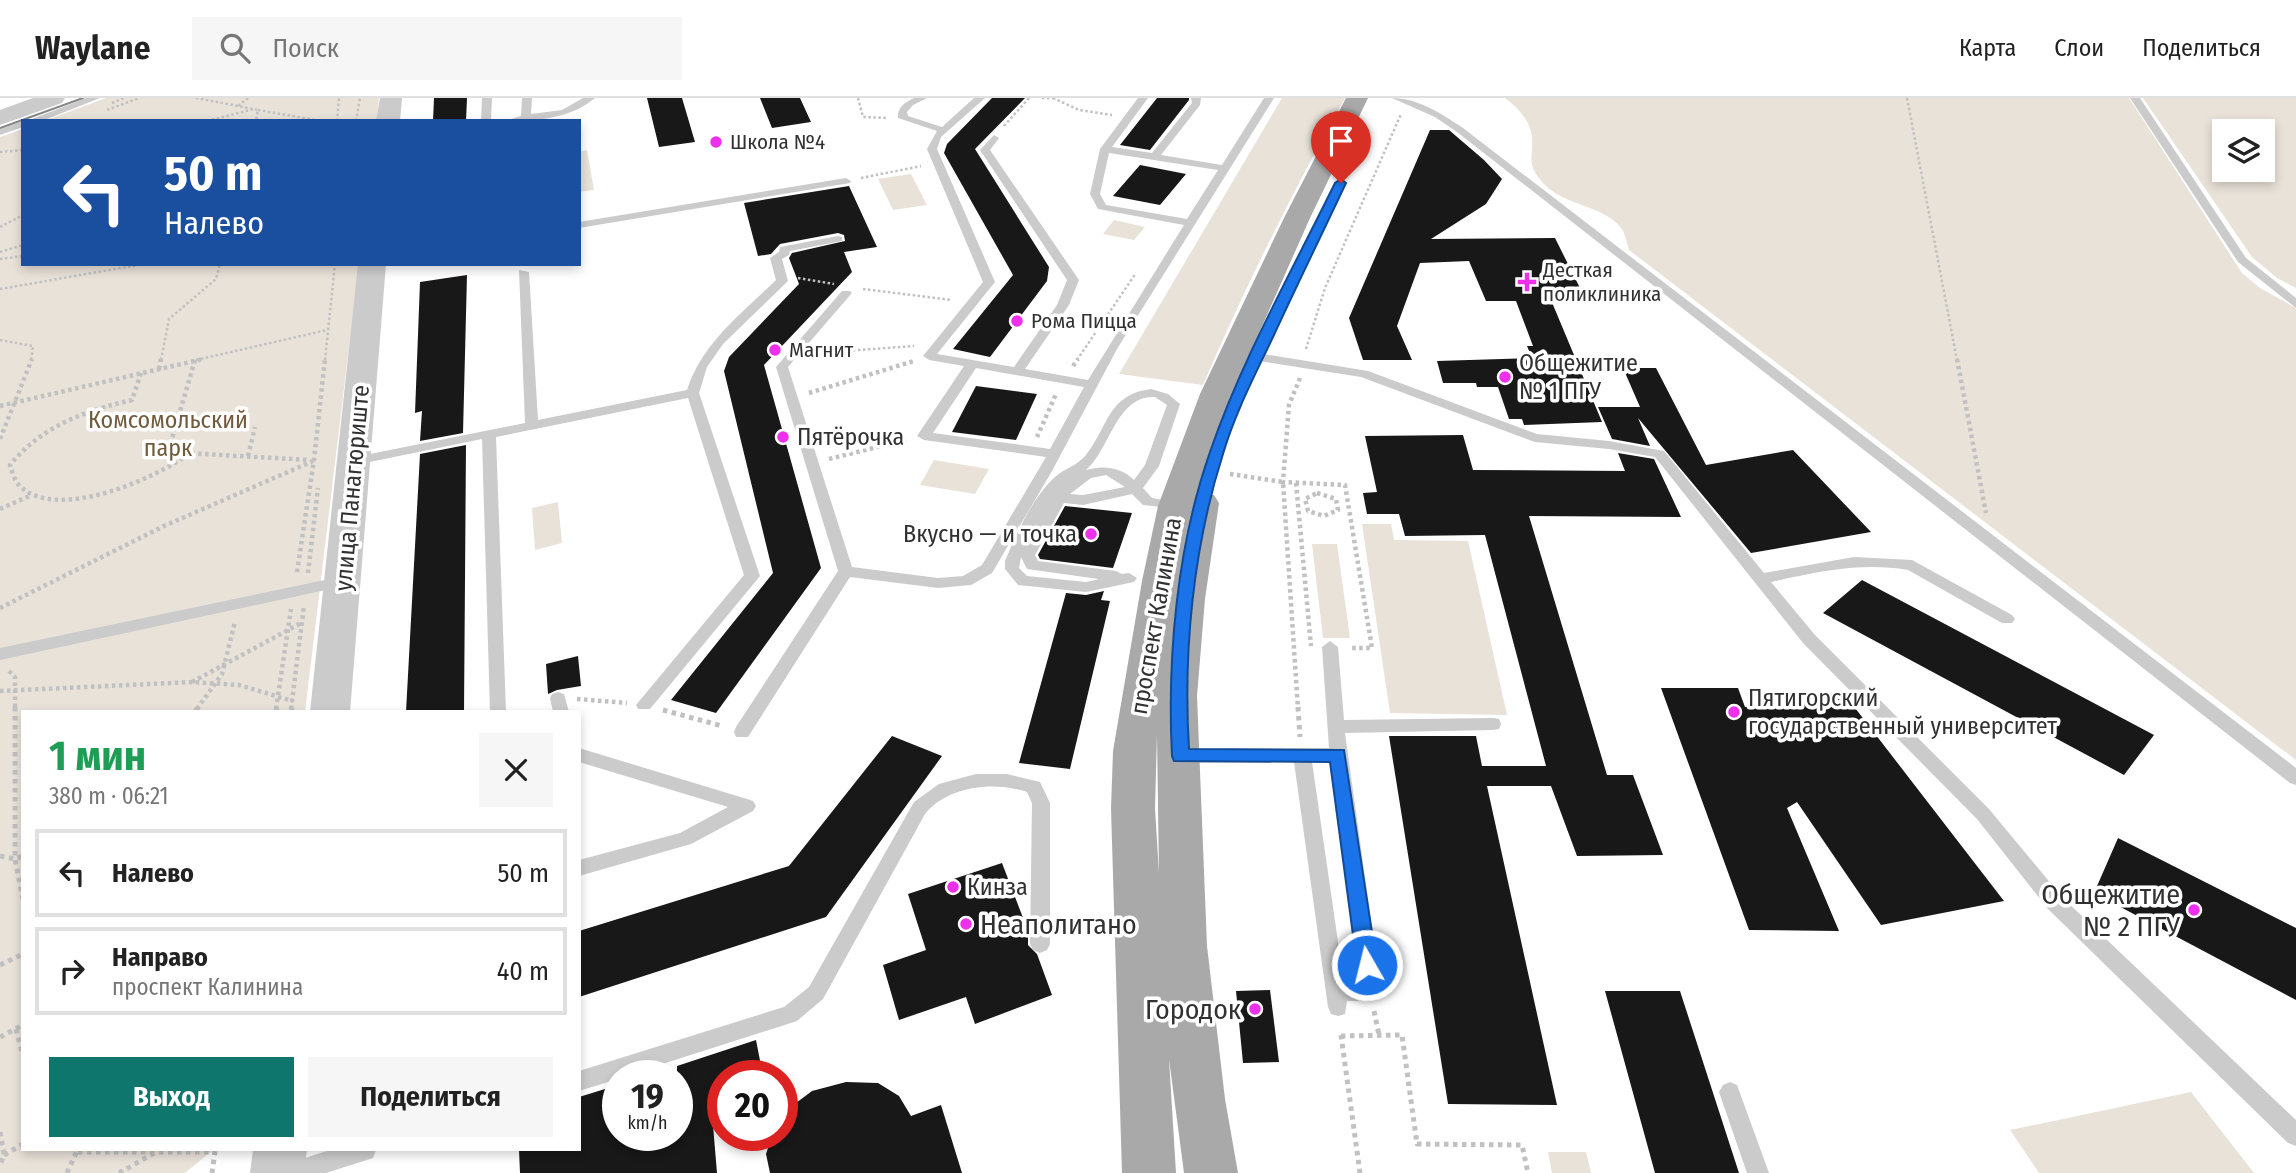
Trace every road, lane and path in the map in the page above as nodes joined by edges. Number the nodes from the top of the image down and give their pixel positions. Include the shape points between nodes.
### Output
1 (54, 98) edge
2 (95, 98) edge
3 (196, 98) edge
4 (248, 98) edge
5 (339, 98) edge
6 (360, 98) edge
7 (391, 98) edge
8 (487, 98) edge
9 (527, 98) edge
10 (590, 98) edge
11 (859, 98) edge
12 (922, 98) edge
13 (980, 98) edge
14 (1029, 98) edge
15 (1042, 98) edge
16 (1054, 98) edge
17 (1143, 98) edge
18 (1196, 98) edge
19 (1269, 98) edge
20 (1357, 98) edge
21 (1907, 98) edge
22 (2135, 98) edge
23 (1396, 99) edge
24 (238, 106) junction
25 (256, 109) junction
26 (1129, 117) junction
27 (0, 118) edge
28 (526, 118) junction
29 (903, 118) junction
30 (37, 119) edge
31 (215, 119) edge
32 (257, 119) edge
33 (310, 119) edge
34 (337, 119) edge
35 (356, 119) edge
36 (387, 119) edge
37 (486, 119) edge
38 (521, 119) edge
39 (21, 125) edge
40 (943, 130) junction
41 (0, 132) edge
42 (994, 138) joint
43 (1105, 149) junction
44 (21, 150) edge
45 (0, 152) edge
46 (1154, 157) junction
47 (937, 162) junction
48 (1223, 169) junction
49 (846, 181) joint
50 (21, 216) edge
51 (1192, 223) junction
52 (581, 225) edge
53 (0, 227) edge
54 (838, 239) dead end
55 (21, 246) edge
56 (0, 252) edge
57 (21, 256) edge
58 (0, 260) edge
59 (133, 266) edge
60 (219, 266) edge
61 (335, 266) edge
62 (372, 266) edge
63 (523, 272) dead end
64 (782, 276) junction
65 (846, 288) junction
66 (0, 289) edge
67 (974, 303) junction
68 (2296, 304) edge
69 (327, 330) junction
70 (0, 340) edge
71 (939, 344) junction
72 (793, 355) junction
73 (929, 356) junction
74 (1256, 357) junction
75 (195, 360) junction
76 (972, 364) junction
77 (1303, 364) junction
78 (1072, 366) dead end
79 (159, 369) junction
80 (1017, 372) junction
81 (141, 373) junction
82 (1063, 379) junction
83 (1092, 384) junction
84 (693, 393) junction
85 (792, 399) junction
86 (15, 402) junction
87 (0, 406) edge
88 (532, 426) junction
89 (255, 428) dead end
90 (489, 435) junction
91 (924, 436) junction
92 (0, 439) edge
93 (1030, 451) junction
94 (190, 453) junction
95 (1054, 454) junction
96 (247, 456) junction
97 (314, 460) junction
98 (355, 461) junction
99 (812, 464) junction
100 (1230, 474) dead end
101 (1283, 482) junction
102 (1296, 482) junction
103 (1322, 484) junction
104 (1135, 489) junction
105 (1322, 493) junction
106 (33, 494) junction
107 (1060, 498) junction
108 (1301, 503) junction
109 (1339, 504) junction
110 (1347, 504) junction
111 (1175, 506) junction
112 (0, 509) edge
113 (1992, 542) junction
114 (846, 571) junction
115 (1144, 579) junction
116 (1759, 579) junction
117 (344, 581) junction
118 (294, 592) junction
119 (239, 604) junction
120 (0, 608) edge
121 (2007, 619) dead end
122 (302, 622) dead end
123 (288, 630) junction
124 (1310, 646) dead end
125 (1331, 647) dead end
126 (1372, 648) dead end
127 (0, 654) edge
128 (0, 664) edge
129 (225, 665) junction
130 (192, 682) junction
131 (215, 684) junction
132 (0, 691) edge
133 (15, 691) junction
134 (278, 697) junction
135 (293, 701) dead end
136 (559, 705) edge
137 (644, 705) junction
138 (196, 710) edge
139 (276, 710) edge
140 (330, 710) edge
141 (498, 710) edge
142 (1493, 724) dead end
143 (1335, 727) junction
144 (742, 732) joint
145 (1302, 755) junction
146 (1338, 755) junction
147 (581, 756) edge
148 (1180, 756) junction
149 (2296, 778) edge
150 (0, 856) edge
151 (21, 857) edge
152 (15, 859) junction
153 (581, 867) edge
154 (21, 890) edge
155 (1040, 944) dead end
156 (21, 955) edge
157 (0, 965) edge
158 (1337, 999) junction
159 (1372, 999) junction
160 (19, 1027) edge
161 (1379, 1035) junction
162 (1342, 1036) junction
163 (0, 1037) edge
164 (581, 1080) edge
165 (1730, 1092) dead end
166 (0, 1132) edge
167 (2296, 1135) edge
168 (21, 1145) edge
169 (78, 1151) edge
170 (158, 1151) edge
171 (215, 1151) edge
172 (281, 1151) edge
173 (362, 1151) edge
174 (4, 1155) junction
175 (0, 1165) edge
176 (67, 1173) edge
177 (119, 1173) edge
178 (212, 1173) edge
179 (278, 1173) edge
180 (291, 1173) edge
181 (1149, 1173) edge
182 (1211, 1173) edge
183 (1360, 1173) edge
184 (1528, 1173) edge
185 (1758, 1173) edge

1 - 27 street
2 - 30 lane
3 - 24 path
4 - 24 path
5 - 34 path
6 - 35 path
7 - 36 street
8 - 37 lane
9 - 28 lane
10 - 28 lane via 565,112
11 - 29 path via 863,117
12 - 29 lane via 910,103
13 - 40 lane
14 - 42 path
15 - 16 path
16 - 26 path via 1079,110
17 - 26 lane
18 - 46 lane via 1197,103
19 - 48 lane
20 - 111 main road, проспект Калинина via 1216,394
21 - 113 path
22 - 68 lane via 2242,260
23 - 74 main road, проспект Калинина
23 - 77 path via 1325,288
23 - 113 lane via 1438,115 1460,130
24 - 25 path
25 - 31 path
25 - 32 path
25 - 33 path
26 - 43 lane
28 - 38 lane
29 - 40 lane
39 - 41 lane
40 - 47 lane via 932,149
42 - 80 lane via 985,150 1073,280 1063,305
43 - 46 lane
43 - 51 lane via 1095,194 1102,207
44 - 45 path
46 - 48 lane
47 - 49 path
47 - 67 lane via 989,282
48 - 51 lane
49 - 52 lane
50 - 53 path
51 - 83 lane
54 - 64 lane via 784,249 776,258
55 - 56 path
57 - 58 path
59 - 66 path
60 - 79 path via 216,279 169,319
61 - 69 path
62 - 98 street, улица Панагюриште
63 - 88 lane
64 - 65 path
64 - 84 lane via 719,341 701,367
65 - 67 path
65 - 72 lane
67 - 71 lane
69 - 75 path
69 - 97 path
70 - 86 path via 33,346
71 - 72 path
71 - 73 lane
72 - 85 lane via 782,367
73 - 76 lane
73 - 85 path
74 - 77 lane
74 - 148 main road, проспект Калинина via 1234,404 1200,512 1177,696
75 - 79 path
75 - 94 path via 168,452
76 - 80 lane
76 - 91 lane
77 - 101 path via 1289,405
77 - 116 lane via 1364,374 1535,438 1609,444 1659,454
78 - 82 path
79 - 81 path
80 - 82 lane
81 - 86 path
81 - 106 path via 132,400 74,415 22,448 10,465 12,478
82 - 83 lane
82 - 93 path
83 - 95 lane
84 - 88 lane
84 - 137 lane via 752,576
85 - 99 lane
86 - 87 path
86 - 92 path
88 - 90 lane
89 - 96 path
90 - 98 lane
90 - 141 lane
91 - 93 lane
91 - 99 path
93 - 95 lane
94 - 96 path
94 - 106 path via 155,475 113,491 58,499
95 - 114 lane via 987,569 966,582 926,582
96 - 97 path
97 - 118 path
97 - 120 path via 164,526
98 - 117 street, улица Панагюриште
99 - 114 lane
100 - 101 path
101 - 102 path
101 - 145 path
102 - 103 path
102 - 108 path
103 - 105 path
103 - 110 path via 1345,485
104 - 107 lane via 1083,500
104 - 107 lane via 1122,475 1093,471 1074,480
104 - 111 lane via 1148,502
104 - 115 lane via 1152,466 1174,404 1163,396 1143,393 1122,405 1085,464 1059,481 1012,561 1012,569 1023,581 1086,587
105 - 108 path
105 - 109 path
106 - 112 path
107 - 115 lane via 1028,555 1032,565
108 - 109 path via 1308,511 1324,516 1335,513
108 - 124 path
109 - 110 path
110 - 126 path
111 - 115 main road, проспект Калинина
113 - 149 lane
114 - 144 lane
115 - 181 main road, проспект Калинина via 1134,822
116 - 121 lane via 1857,560 1894,561 1912,565
116 - 167 lane via 1809,639 1983,814 2055,904
117 - 118 lane
117 - 140 street, улица Панагюриште
118 - 119 lane
118 - 123 path
119 - 127 lane
119 - 129 path
122 - 123 path
123 - 129 path
123 - 134 path
125 - 143 lane
128 - 133 path via 15,677
129 - 130 path
129 - 131 path
130 - 131 path
130 - 133 path
131 - 134 path via 239,685
131 - 138 path
132 - 133 path
133 - 152 path
134 - 135 path
134 - 139 path
136 - 137 path
137 - 144 path
142 - 143 lane
143 - 146 lane
145 - 146 lane
145 - 148 lane
145 - 158 lane
146 - 159 lane
147 - 153 lane via 747,806 685,839
148 - 182 main road, проспект Калинина via 1183,946
150 - 152 path
151 - 152 path
152 - 154 path
155 - 164 lane via 1041,803 1034,787 1003,780 951,788 922,805 816,993 790,1014
156 - 157 path
158 - 159 lane
158 - 162 path
159 - 161 path
160 - 163 path
161 - 162 path
161 - 184 path via 1402,1035 1418,1144 1522,1144
162 - 183 path
165 - 185 lane
166 - 174 path
168 - 174 path
169 - 170 path
169 - 176 path
170 - 171 path
170 - 177 path
171 - 178 path
172 - 179 street
173 - 180 lane
174 - 175 path

